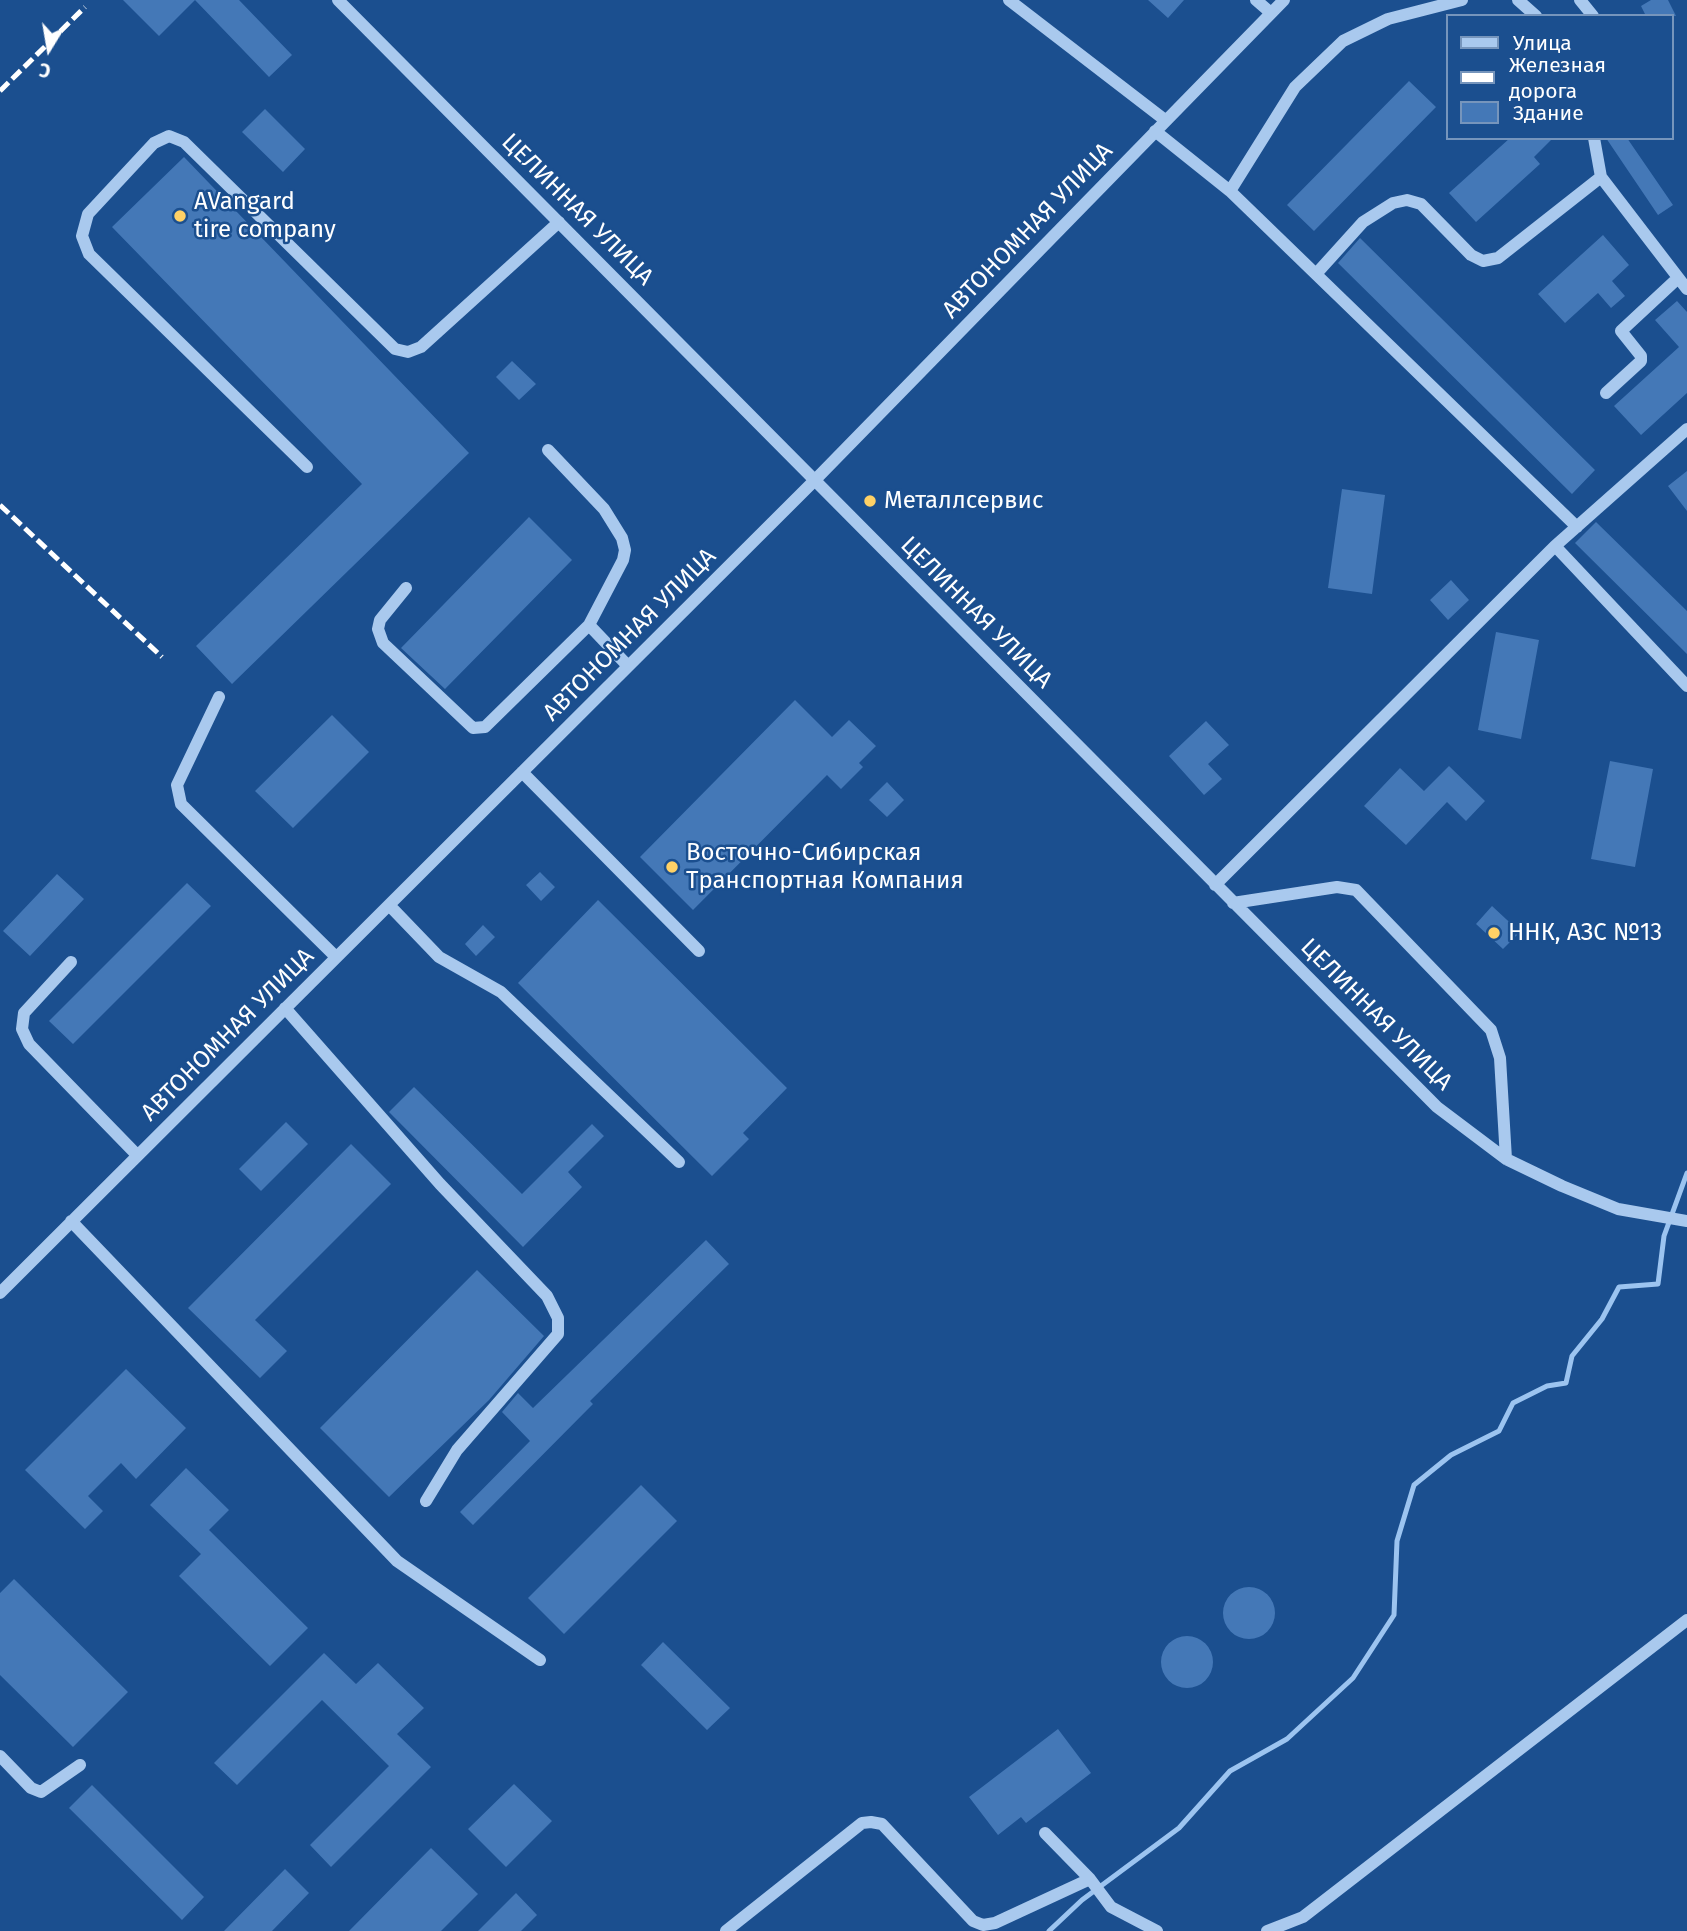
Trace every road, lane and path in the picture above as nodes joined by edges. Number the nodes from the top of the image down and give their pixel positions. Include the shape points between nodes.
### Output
1 (338, 0) edge
2 (1009, 0) edge
3 (1256, 0) edge
4 (1284, 0) edge
5 (1462, 0) edge
6 (1518, 0) edge
7 (1580, 0) edge
8 (1271, 13) junction
9 (1534, 14) edge
10 (1592, 14) edge
11 (1165, 120) junction
12 (1155, 131) junction
13 (1594, 140) edge
14 (1601, 177) junction
15 (1230, 191) junction
16 (559, 222) junction
17 (1316, 274) junction
18 (1678, 278) junction
19 (1687, 289) edge
20 (1606, 393) dead end
21 (1687, 429) edge
22 (548, 450) dead end
23 (307, 467) dead end
24 (814, 480) junction
25 (1577, 527) junction
26 (1555, 546) junction
27 (406, 588) dead end
28 (589, 625) junction
29 (628, 666) junction
30 (1687, 686) edge
31 (219, 697) dead end
32 (522, 772) junction
33 (1215, 885) junction
34 (1233, 903) junction
35 (388, 905) junction
36 (699, 951) dead end
37 (337, 957) junction
38 (71, 962) dead end
39 (285, 1008) junction
40 (137, 1154) junction
41 (1506, 1159) junction
42 (679, 1162) dead end
43 (1687, 1221) edge
44 (71, 1222) junction
45 (0, 1293) edge
46 (426, 1501) dead end
47 (1687, 1620) edge
48 (540, 1660) dead end
49 (0, 1756) edge
50 (80, 1765) dead end
51 (1045, 1833) dead end
52 (1090, 1879) junction
53 (726, 1931) edge
54 (1157, 1931) edge
55 (1267, 1931) edge

1 - 16 street, ЦЕЛИННАЯ УЛИЦА
2 - 11 street
3 - 8 street
4 - 8 street, АВТОНОМНАЯ УЛИЦА
5 - 15 street via 1388,19 1343,41 1295,87
6 - 9 street
7 - 10 street
8 - 11 street, АВТОНОМНАЯ УЛИЦА
11 - 12 street, АВТОНОМНАЯ УЛИЦА
12 - 15 street
12 - 24 street, АВТОНОМНАЯ УЛИЦА
13 - 14 street
14 - 17 street via 1498,258 1483,261 1471,255 1421,204 1407,200 1393,203 1363,222
14 - 18 street
15 - 17 street
16 - 23 street via 421,347 408,352 395,349 184,142 169,136 154,143 88,214 82,236 89,254
16 - 24 street, ЦЕЛИННАЯ УЛИЦА
17 - 25 street
18 - 19 street
18 - 20 street via 1621,331 1641,361
21 - 25 street
22 - 28 street via 604,509 622,538 623,560
24 - 29 street, АВТОНОМНАЯ УЛИЦА
24 - 33 street, ЦЕЛИННАЯ УЛИЦА
25 - 26 street
26 - 30 street
26 - 33 street
27 - 28 street via 380,620 383,643 473,728 485,727
28 - 29 street
29 - 32 street, АВТОНОМНАЯ УЛИЦА
31 - 37 street via 177,785 181,804
32 - 35 street, АВТОНОМНАЯ УЛИЦА
32 - 36 street
33 - 34 street, ЦЕЛИННАЯ УЛИЦА
34 - 41 street, ЦЕЛИННАЯ УЛИЦА via 1437,1107
34 - 41 street via 1337,887 1356,890 1491,1030 1500,1058
35 - 37 street, АВТОНОМНАЯ УЛИЦА
35 - 42 street via 439,957 501,992
37 - 39 street, АВТОНОМНАЯ УЛИЦА
38 - 40 street via 24,1013 22,1029 29,1044
39 - 40 street, АВТОНОМНАЯ УЛИЦА
39 - 46 street via 440,1184 547,1296 558,1318 558,1334 457,1450
40 - 44 street, АВТОНОМНАЯ УЛИЦА
41 - 43 street, ЦЕЛИННАЯ УЛИЦА via 1618,1209
44 - 45 street, АВТОНОМНАЯ УЛИЦА
44 - 48 street via 397,1561
47 - 55 street via 1303,1917
49 - 50 street via 31,1788 41,1792
51 - 52 street
52 - 53 street via 983,1925 973,1921 882,1824 871,1822 862,1824
52 - 54 street via 1111,1908

